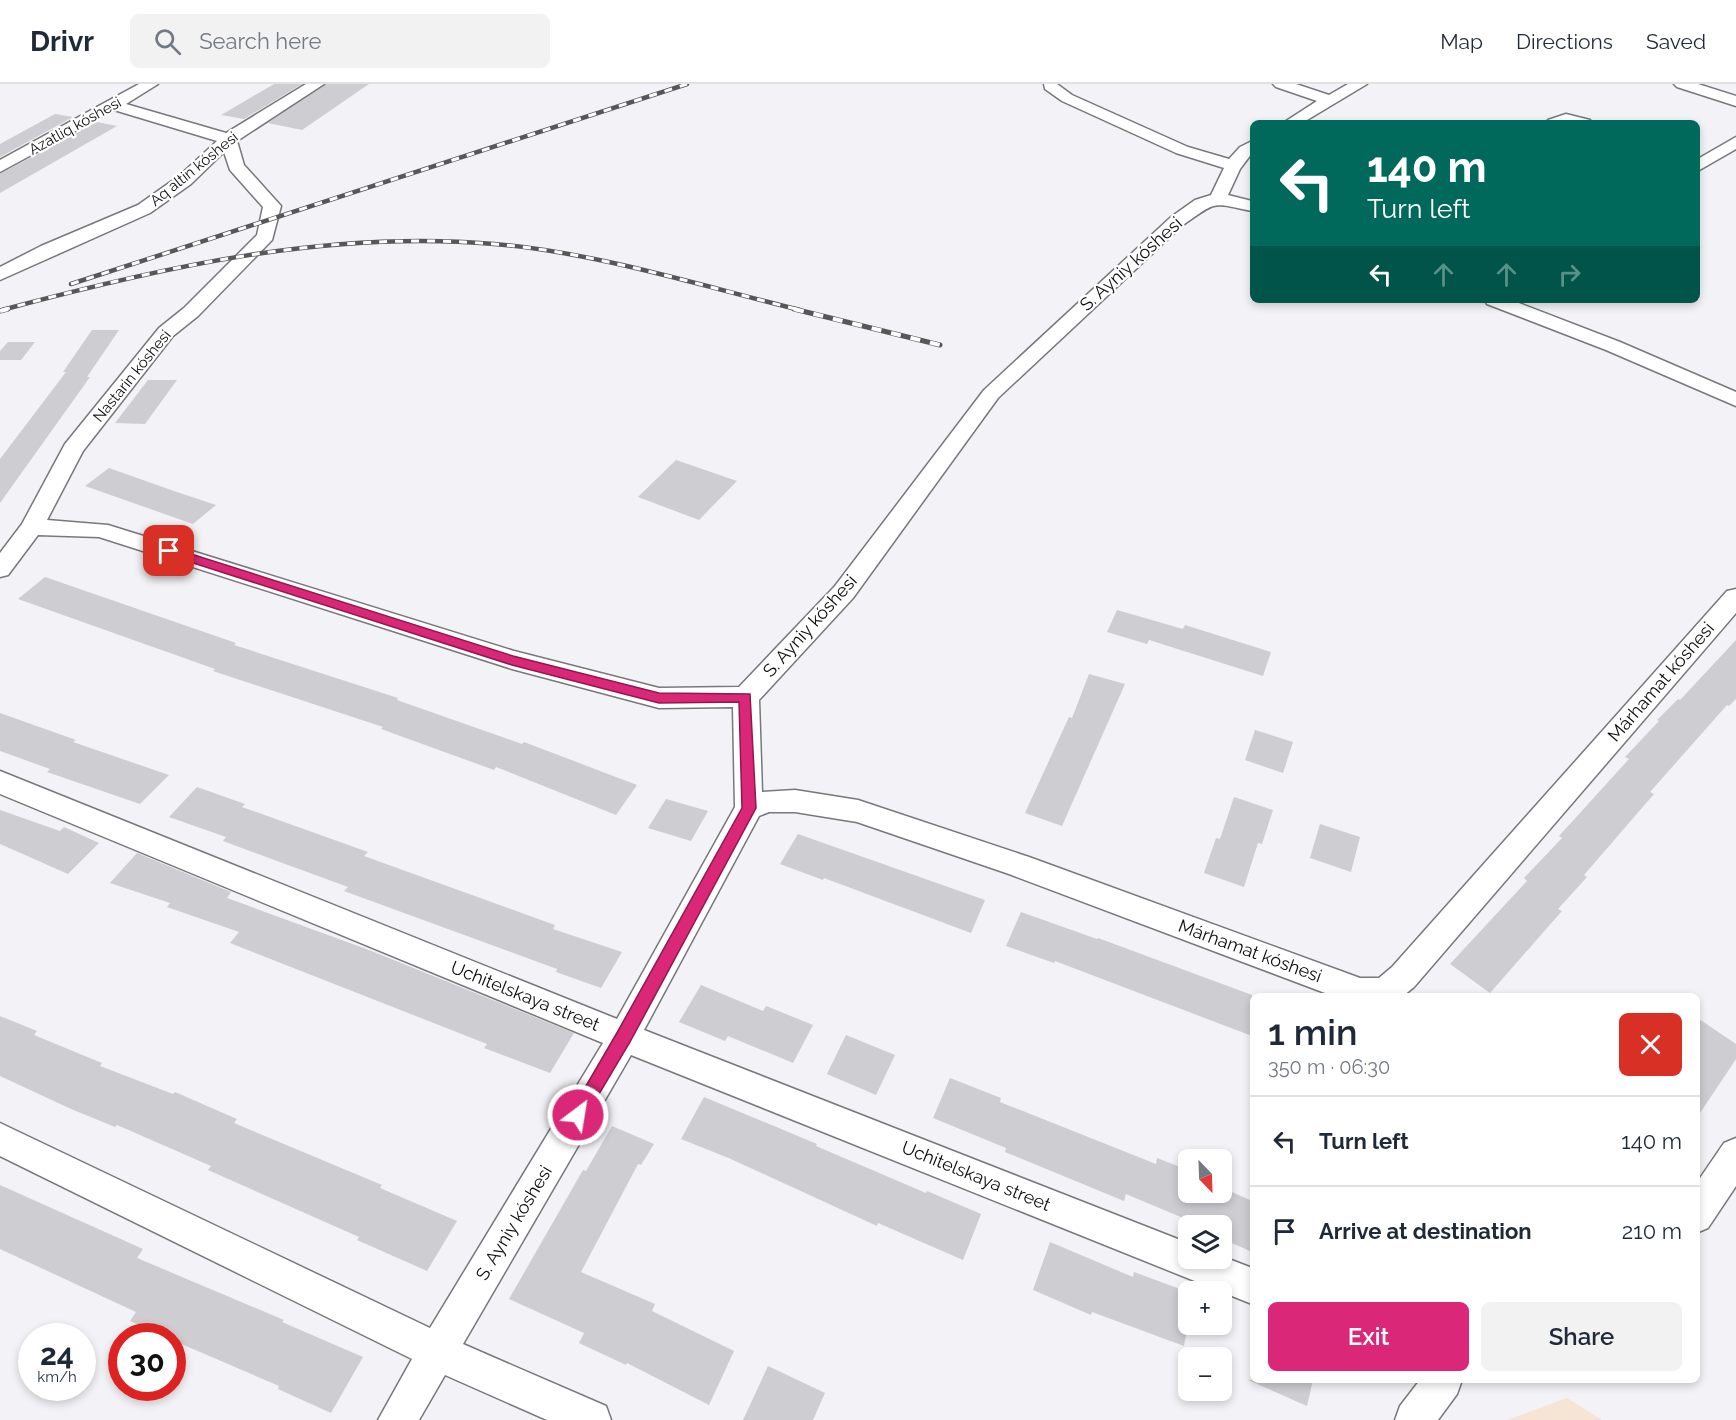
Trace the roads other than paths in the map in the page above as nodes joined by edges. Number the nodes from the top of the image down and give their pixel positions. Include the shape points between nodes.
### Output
1 (150, 84) edge
2 (316, 84) edge
3 (1281, 84) edge
4 (1359, 84) edge
5 (1682, 84) edge
6 (1050, 86) dead end
7 (1328, 100) junction
8 (1736, 101) edge
9 (113, 105) junction
10 (1296, 120) edge
11 (228, 139) junction
12 (1736, 142) edge
13 (1250, 147) edge
14 (1700, 164) edge
15 (1232, 165) junction
16 (0, 167) edge
17 (1218, 198) junction
18 (1250, 206) edge
19 (0, 274) edge
20 (1510, 303) edge
21 (1736, 400) edge
22 (32, 526) junction
23 (0, 569) edge
24 (1736, 597) edge
25 (746, 697) junction
26 (0, 782) edge
27 (749, 808) junction
28 (624, 1036) junction
29 (0, 1139) edge
30 (1736, 1155) edge
31 (1700, 1210) edge
32 (1250, 1285) edge
33 (438, 1352) junction
34 (1441, 1383) edge
35 (397, 1420) edge
36 (592, 1420) edge
37 (1414, 1420) edge

1 - 9 street, Azatliq kóshesi
2 - 11 street, Aq altin kóshesi
3 - 7 street
4 - 7 street
5 - 8 street
6 - 15 street via 1073,101 1182,150
7 - 10 street
9 - 11 street
9 - 16 street, Azatliq kóshesi
11 - 19 street, Aq altin kóshesi via 185,180 144,209
11 - 22 street, Nastarin kóshesi via 236,166 272,206 266,236 166,332 73,449
12 - 14 street
13 - 15 street
15 - 17 street
17 - 18 street
17 - 25 street, S. Ayniy kóshesi via 1177,220 991,394 844,592
20 - 21 street
22 - 23 street, Nastarin kóshesi
22 - 25 street via 100,530 512,660 659,698
24 - 27 street, Márhamat kóshesi via 1403,977 1385,992 1360,992 1019,865 858,811 795,801 768,801
25 - 27 street
26 - 28 street, Uchitelskaya street
27 - 28 street, S. Ayniy kóshesi
28 - 32 street, Uchitelskaya street
28 - 33 street, S. Ayniy kóshesi
29 - 33 street
30 - 31 street
33 - 35 street, S. Ayniy kóshesi
33 - 36 street
34 - 37 street

